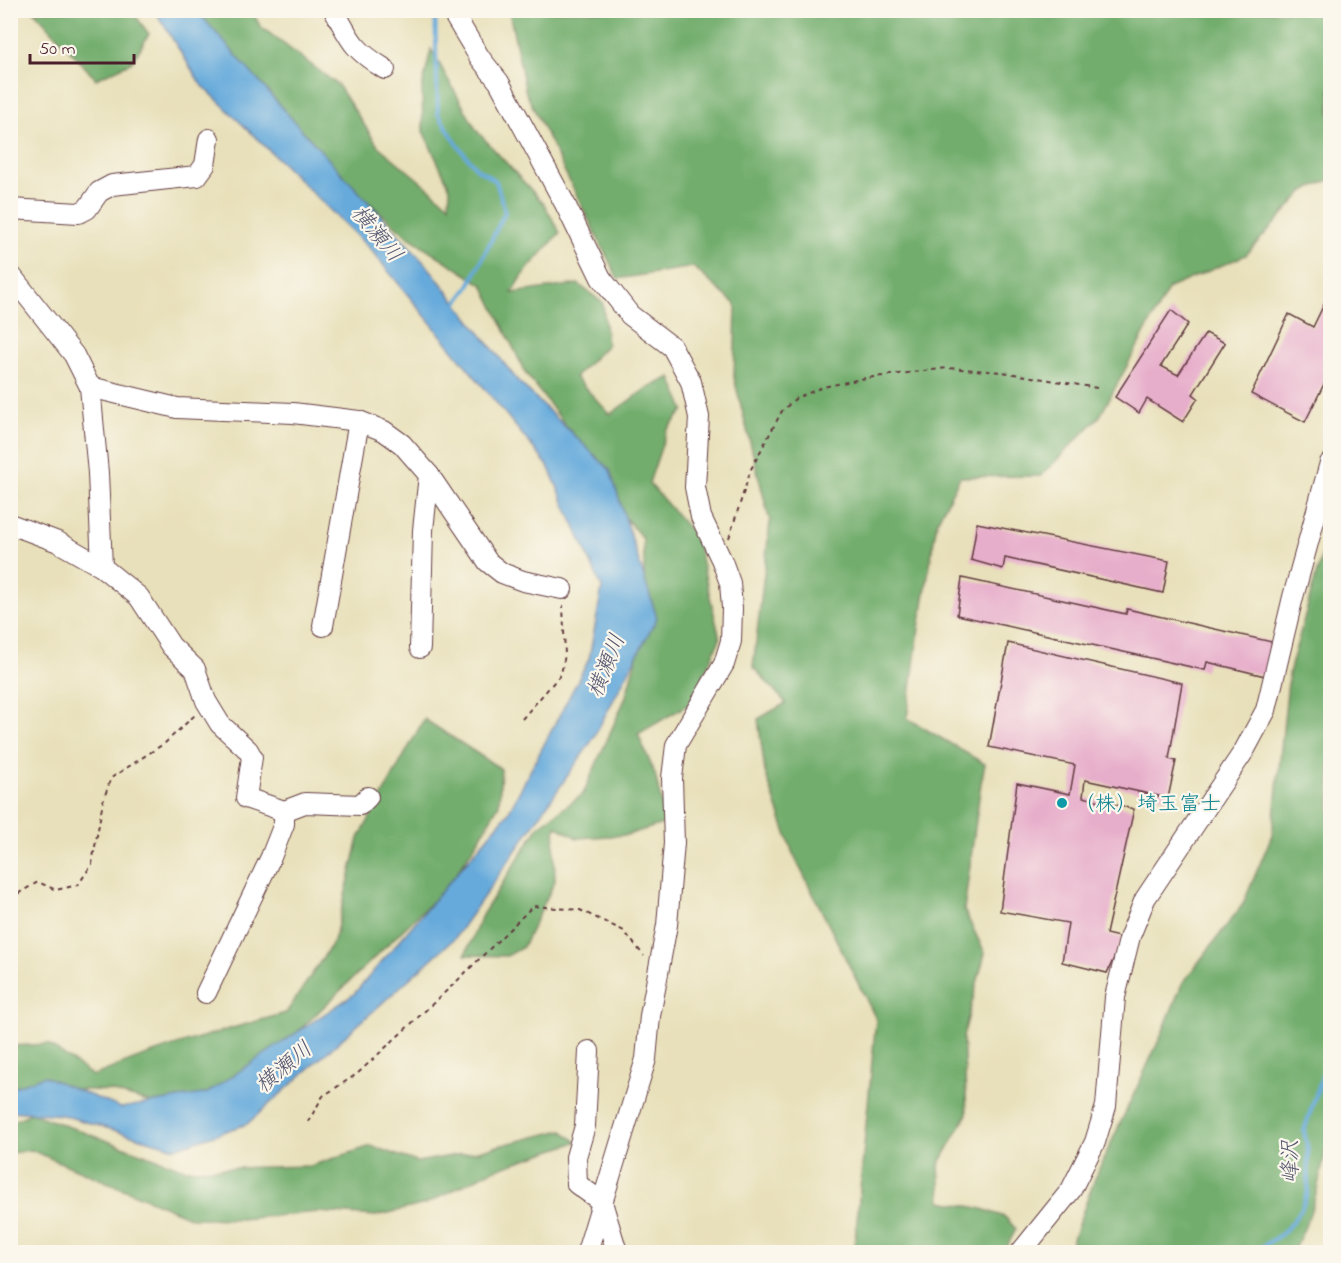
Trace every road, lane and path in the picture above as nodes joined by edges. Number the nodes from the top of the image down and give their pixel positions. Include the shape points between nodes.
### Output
1 (334, 10) edge
2 (451, 10) edge
3 (385, 69) dead end
4 (208, 139) dead end
5 (10, 208) edge
6 (10, 274) edge
7 (90, 387) junction
8 (1097, 388) dead end
9 (360, 421) junction
10 (1330, 463) edge
11 (429, 475) junction
12 (10, 524) edge
13 (722, 561) junction
14 (102, 567) junction
15 (562, 589) joint
16 (323, 626) dead end
17 (420, 648) dead end
18 (206, 701) junction
19 (522, 719) dead end
20 (368, 797) dead end
21 (284, 811) junction
22 (10, 898) edge
23 (657, 973) junction
24 (206, 993) dead end
25 (589, 1051) dead end
26 (308, 1122) dead end
27 (602, 1202) junction
28 (587, 1252) edge
29 (617, 1252) edge
30 (1021, 1252) edge

1 - 3 street via 352,44
2 - 13 street via 499,82 601,278 630,315 672,347 691,382 699,417 695,487 701,516
4 - 5 street via 205,165 197,176 112,185 99,192 87,209 79,213
6 - 7 street via 74,355
7 - 9 street via 177,408 293,412
7 - 14 street
8 - 13 path via 1002,372 948,368 866,378 823,387 796,398 782,411 752,469
9 - 11 street via 402,444
9 - 16 street
10 - 30 street via 1266,710 1244,751 1145,899 1130,936 1115,997 1106,1106 1095,1142 1071,1190
11 - 15 street via 488,562 512,577
11 - 17 street via 423,530
12 - 14 street via 57,542
13 - 23 street via 730,584 731,641 724,664 676,745 672,778 674,843 667,925
14 - 18 street via 139,597 171,646 195,669
15 - 19 path via 565,655 561,674
18 - 21 street via 220,724 252,757 246,798
18 - 22 path via 165,743 111,778 92,864 78,885 56,890 38,882
20 - 21 street via 360,806 304,803
21 - 24 street via 284,824 271,857
23 - 26 path via 624,932 580,910 533,906 357,1074 322,1096
23 - 27 street via 646,1059
25 - 27 street via 585,1126 576,1157 577,1184
27 - 28 street
27 - 29 street

